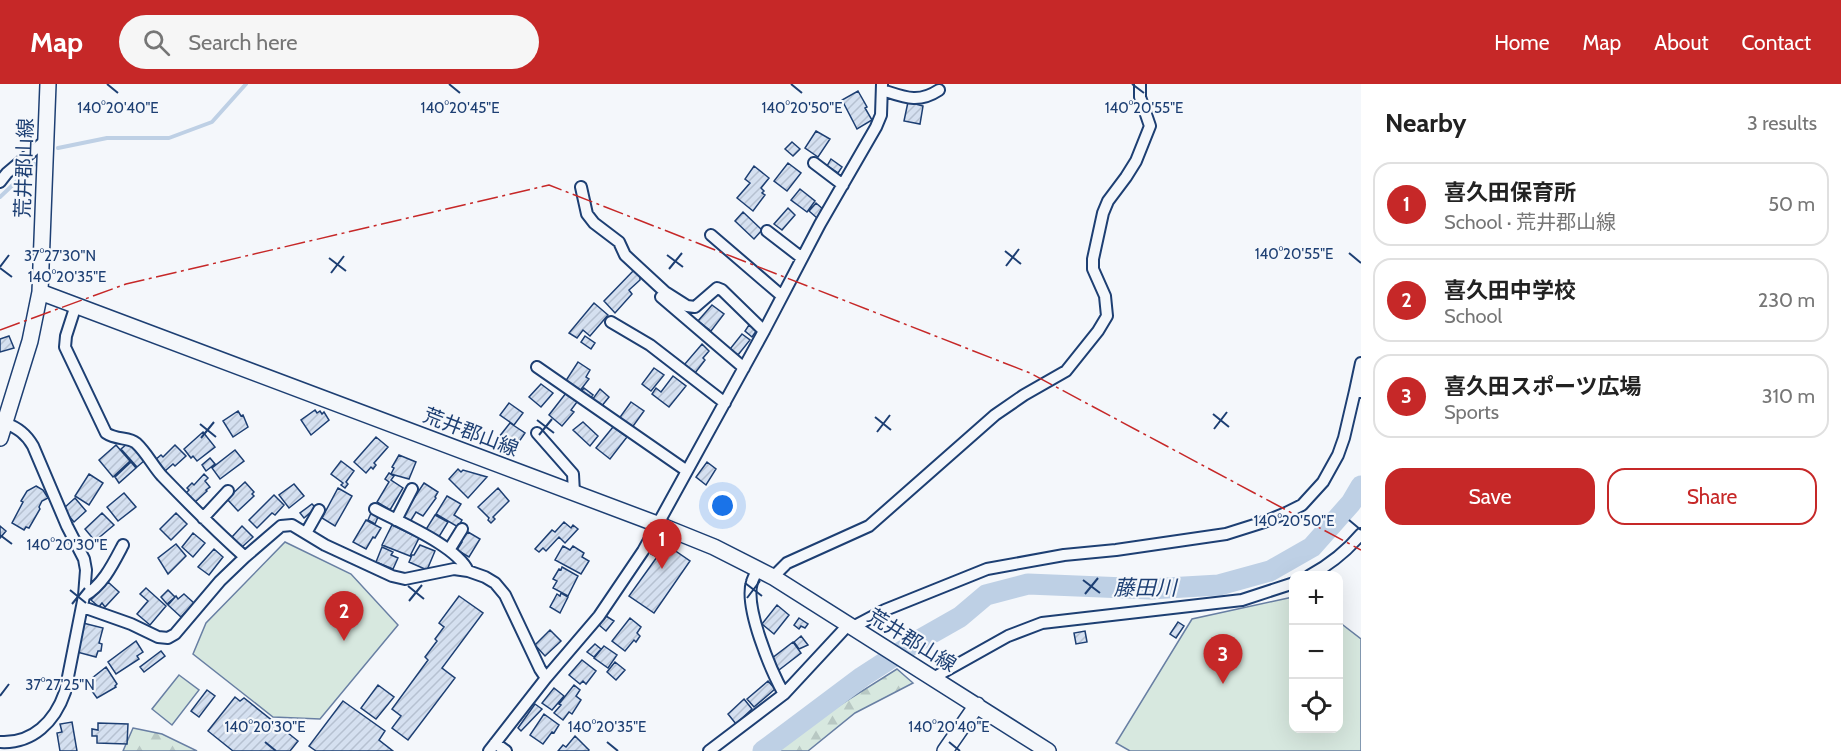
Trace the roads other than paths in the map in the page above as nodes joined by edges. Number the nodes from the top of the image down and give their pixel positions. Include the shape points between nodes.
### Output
1 (48, 84) edge
2 (1140, 84) edge
3 (882, 87) edge
4 (939, 90) dead end
5 (46, 140) junction
6 (814, 163) dead end
7 (0, 182) edge
8 (843, 185) junction
9 (581, 188) dead end
10 (767, 231) dead end
11 (711, 235) dead end
12 (802, 258) junction
13 (40, 292) junction
14 (658, 295) dead end
15 (782, 296) junction
16 (76, 305) junction
17 (611, 322) dead end
18 (764, 330) junction
19 (1361, 363) edge
20 (537, 367) dead end
21 (744, 368) junction
22 (1358, 392) edge
23 (724, 403) junction
24 (5, 423) junction
25 (537, 433) dead end
26 (0, 438) edge
27 (687, 471) junction
28 (412, 489) dead end
29 (228, 491) dead end
30 (574, 493) junction
31 (375, 509) dead end
32 (319, 510) dead end
33 (203, 518) junction
34 (396, 520) junction
35 (657, 524) junction
36 (462, 529) dead end
37 (306, 533) junction
38 (1361, 534) edge
39 (123, 545) dead end
40 (449, 550) junction
41 (245, 557) junction
42 (758, 569) junction
43 (468, 571) junction
44 (1318, 571) edge
45 (773, 577) junction
46 (1289, 584) edge
47 (83, 601) junction
48 (855, 628) junction
49 (927, 675) junction
50 (546, 678) junction
51 (784, 694) junction
52 (977, 705) junction
53 (0, 742) edge
54 (492, 747) edge
55 (506, 751) edge
56 (709, 751) edge
57 (945, 751) edge
58 (1048, 751) edge

1 - 5 main road, 荒井郡山線
2 - 45 street via 1140,97 1150,126 1136,161 1108,201 1093,259 1107,316 1098,331 1066,371 995,415 869,526 787,563
3 - 4 street via 912,99 932,96
3 - 8 street via 881,115
5 - 7 street
5 - 13 main road, 荒井郡山線
6 - 8 street
8 - 12 street
9 - 18 street via 587,214 665,292 695,307 717,288
10 - 12 street
11 - 15 street
12 - 15 street
13 - 16 main road, 荒井郡山線
13 - 24 main road
14 - 21 street
15 - 18 street
16 - 30 main road, 荒井郡山線
16 - 33 street via 65,347 106,433 136,443
17 - 23 street via 650,345
18 - 21 street
19 - 22 street
20 - 27 street
21 - 23 street
22 - 48 street via 1338,455 1323,482 1302,505 1286,513 1226,534 987,569 885,610
23 - 27 street
24 - 26 main road
24 - 47 street via 29,438 84,559
25 - 30 street via 573,474
27 - 35 street
28 - 34 street
29 - 33 street
30 - 35 main road, 荒井郡山線
31 - 34 street
32 - 37 street
33 - 41 street
34 - 40 street
35 - 42 main road, 荒井郡山線
35 - 50 street via 599,616
36 - 40 street
37 - 41 street via 292,525 281,525
37 - 43 street via 392,576 405,579 454,569
38 - 44 street via 1348,550
39 - 47 street via 103,580
40 - 43 street via 463,561
41 - 47 street via 168,638 158,637
42 - 45 main road, 荒井郡山線
42 - 51 street via 751,583 752,608 771,670
43 - 50 street via 495,583 505,595
45 - 48 main road, 荒井郡山線
46 - 49 street via 1242,600 1042,623
47 - 53 street via 62,702 38,732 20,740
48 - 49 main road, 荒井郡山線
48 - 51 street
49 - 52 main road, 荒井郡山線
50 - 54 street
51 - 56 street
52 - 57 main road
52 - 58 main road, 荒井郡山線
54 - 55 street

